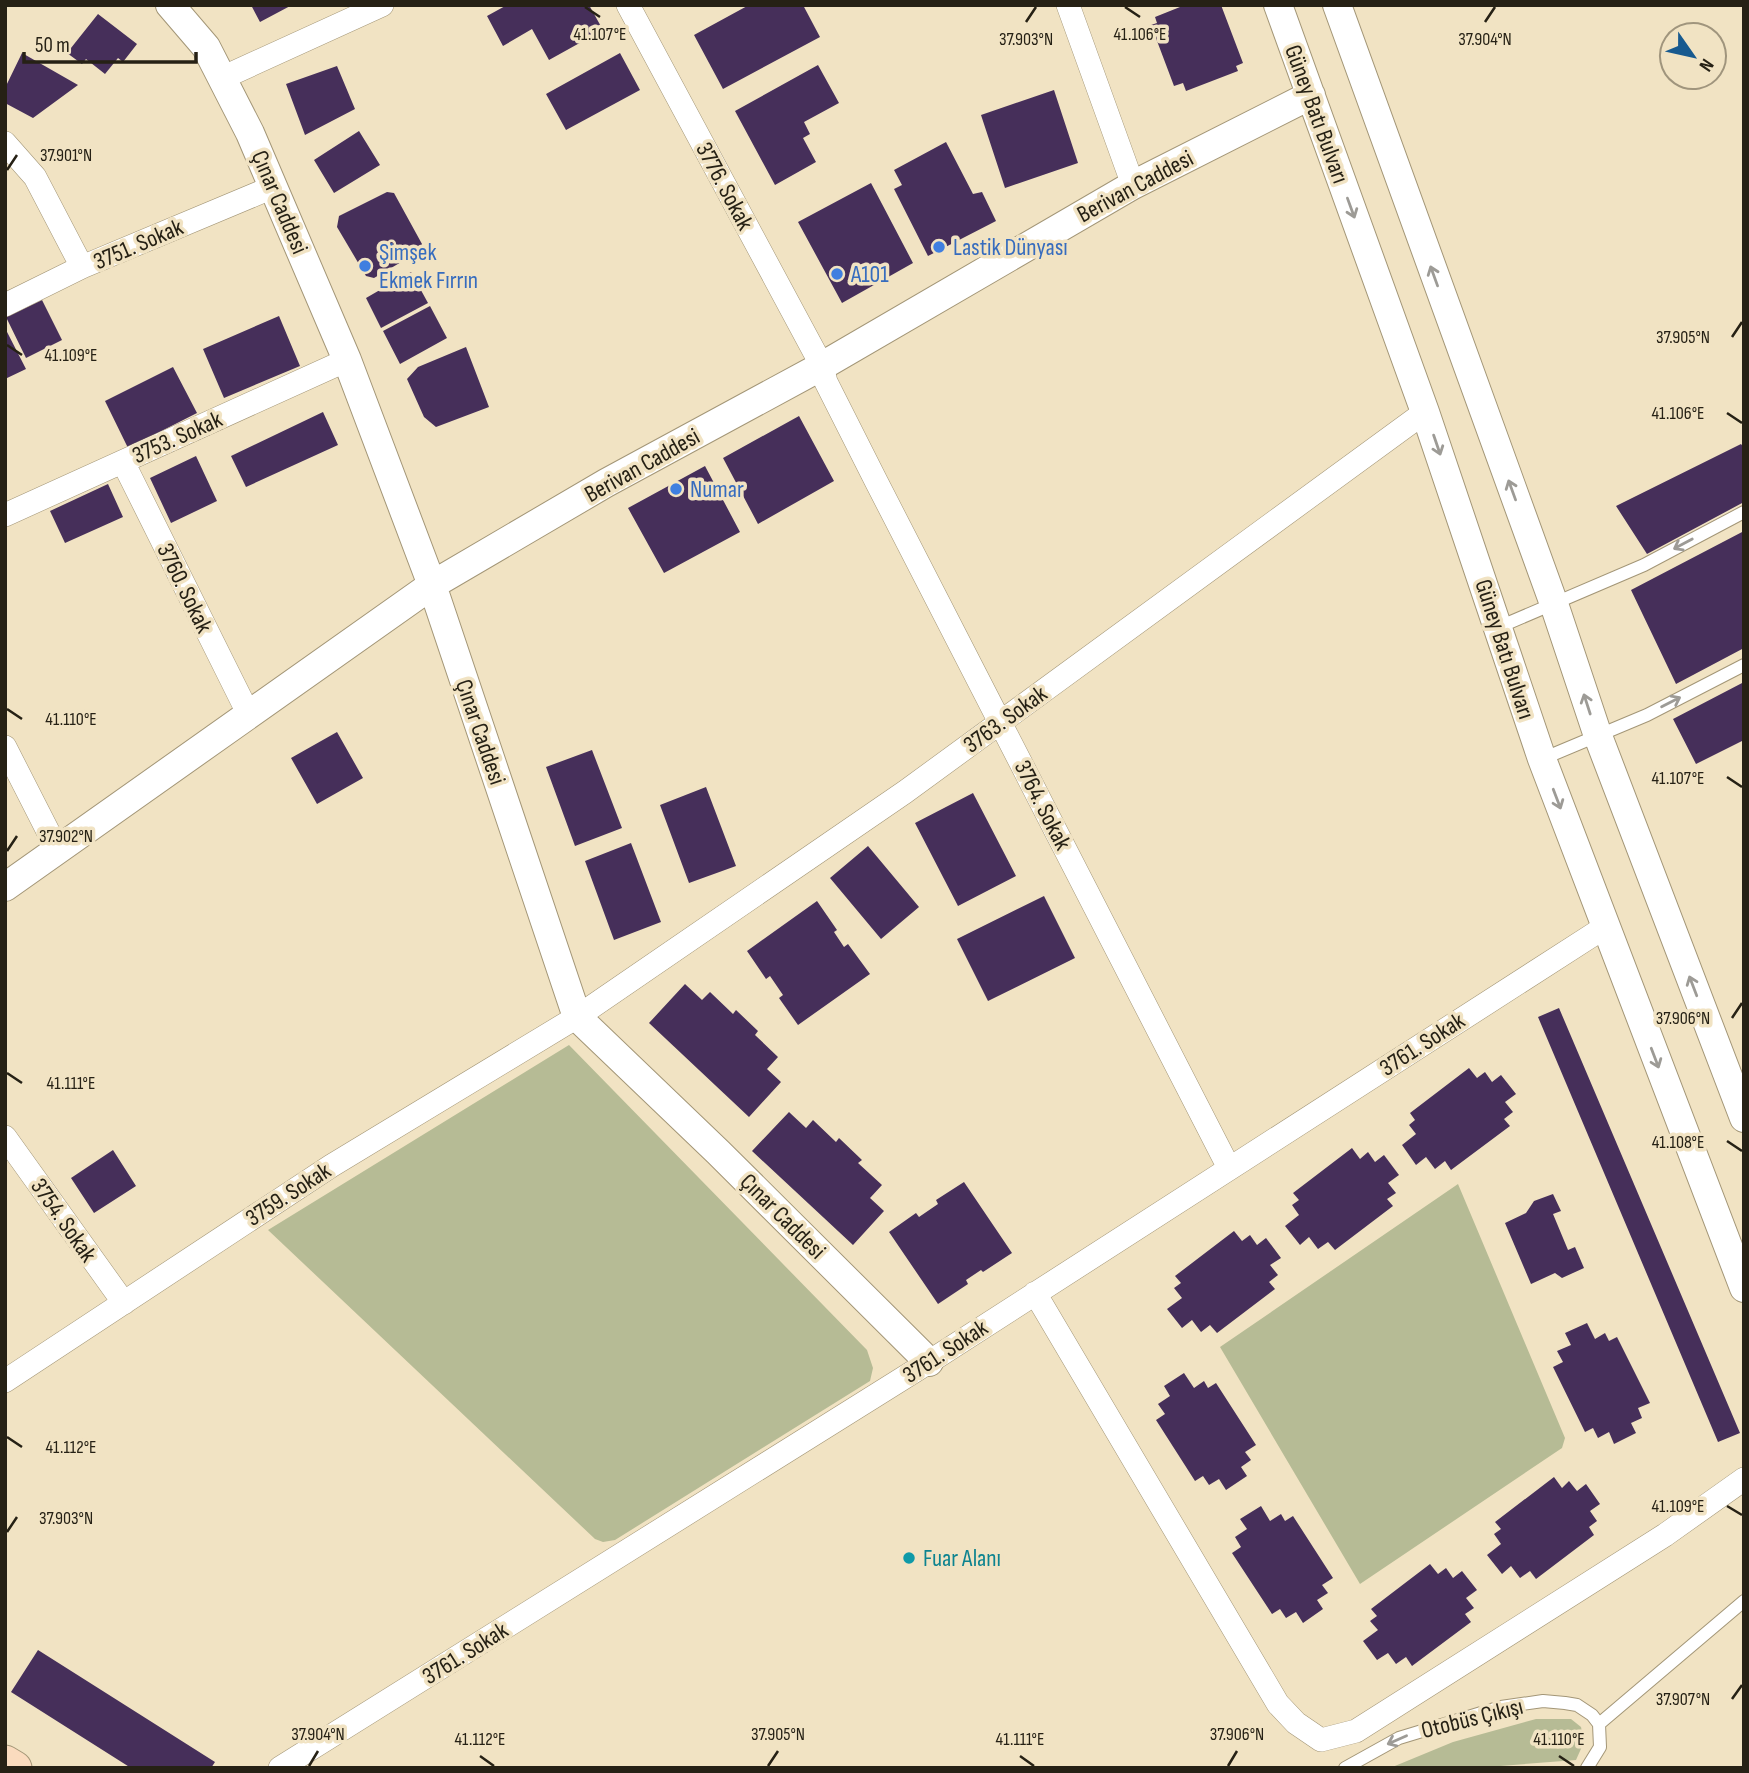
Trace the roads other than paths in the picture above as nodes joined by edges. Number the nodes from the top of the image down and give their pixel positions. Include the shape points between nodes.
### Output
1 (170, 5) edge
2 (382, 5) edge
3 (628, 5) edge
4 (1068, 5) edge
5 (1278, 5) edge
6 (1337, 5) edge
7 (222, 78) junction
8 (1311, 95) junction
9 (5, 143) edge
10 (1133, 185) junction
11 (273, 187) junction
12 (82, 267) junction
13 (5, 305) edge
14 (348, 360) junction
15 (822, 366) junction
16 (1425, 412) junction
17 (123, 462) junction
18 (1744, 512) edge
19 (5, 514) edge
20 (432, 585) junction
21 (1553, 604) junction
22 (1499, 627) junction
23 (1744, 665) edge
24 (248, 713) junction
25 (1001, 721) junction
26 (1598, 736) junction
27 (5, 747) edge
28 (1542, 760) junction
29 (58, 851) junction
30 (5, 887) edge
31 (1605, 927) junction
32 (577, 1017) junction
33 (1740, 1098) edge
34 (5, 1137) edge
35 (1229, 1168) junction
36 (1744, 1288) edge
37 (1035, 1293) junction
38 (124, 1303) junction
39 (929, 1362) junction
40 (5, 1381) edge
41 (1744, 1479) edge
42 (1744, 1601) edge
43 (1599, 1724) junction
44 (5, 1762) edge
45 (15, 1768) edge
46 (280, 1768) edge
47 (1345, 1768) edge
48 (1587, 1768) edge

1 - 7 street, Çınar Caddesi via 206,47
2 - 7 street
3 - 15 street, 3776. Sokak
4 - 10 street
5 - 8 street, Güney Batı Bulvarı
21 -> 6 street
7 - 11 street, Çınar Caddesi
8 - 10 street, Berivan Caddesi
8 -> 16 street, Güney Batı Bulvarı
9 - 12 street via 35,177
10 - 15 street, Berivan Caddesi
11 - 12 street, 3751. Sokak
11 - 14 street, Çınar Caddesi
12 - 13 street, 3751. Sokak
14 - 17 street, 3753. Sokak
14 - 20 street, Çınar Caddesi
15 - 20 street, Berivan Caddesi
15 - 25 street, 3764. Sokak via 826,382
16 -> 22 street, Güney Batı Bulvarı
16 - 25 street, 3763. Sokak
17 - 19 street, 3753. Sokak
17 - 24 street, 3760. Sokak
18 -> 21 lane via 1644,565
20 - 24 street, Berivan Caddesi
20 - 32 street, Çınar Caddesi
21 - 22 lane
26 -> 21 street
22 - 28 street, Güney Batı Bulvarı
26 -> 23 lane
24 - 29 street, Berivan Caddesi
25 - 32 street, 3763. Sokak
25 - 35 street, 3764. Sokak
26 - 28 lane
33 -> 26 street
27 - 29 street
28 -> 31 street, Güney Batı Bulvarı
29 - 30 street, Berivan Caddesi
31 - 35 street, 3761. Sokak
31 -> 36 street, Güney Batı Bulvarı
32 - 38 street, 3759. Sokak via 331,1166
32 - 39 street, Çınar Caddesi
34 - 38 street, 3754. Sokak
35 - 37 street, 3761. Sokak
37 - 39 street, 3761. Sokak
37 - 41 street via 1278,1704 1321,1740 1356,1731 1665,1535
38 - 40 street, 3759. Sokak
39 - 46 street, 3761. Sokak
42 - 43 lane
43 -> 47 lane, Otobüs Çıkışı via 1577,1705 1543,1701 1501,1707 1399,1738
43 - 48 lane via 1600,1747
44 - 45 main road

